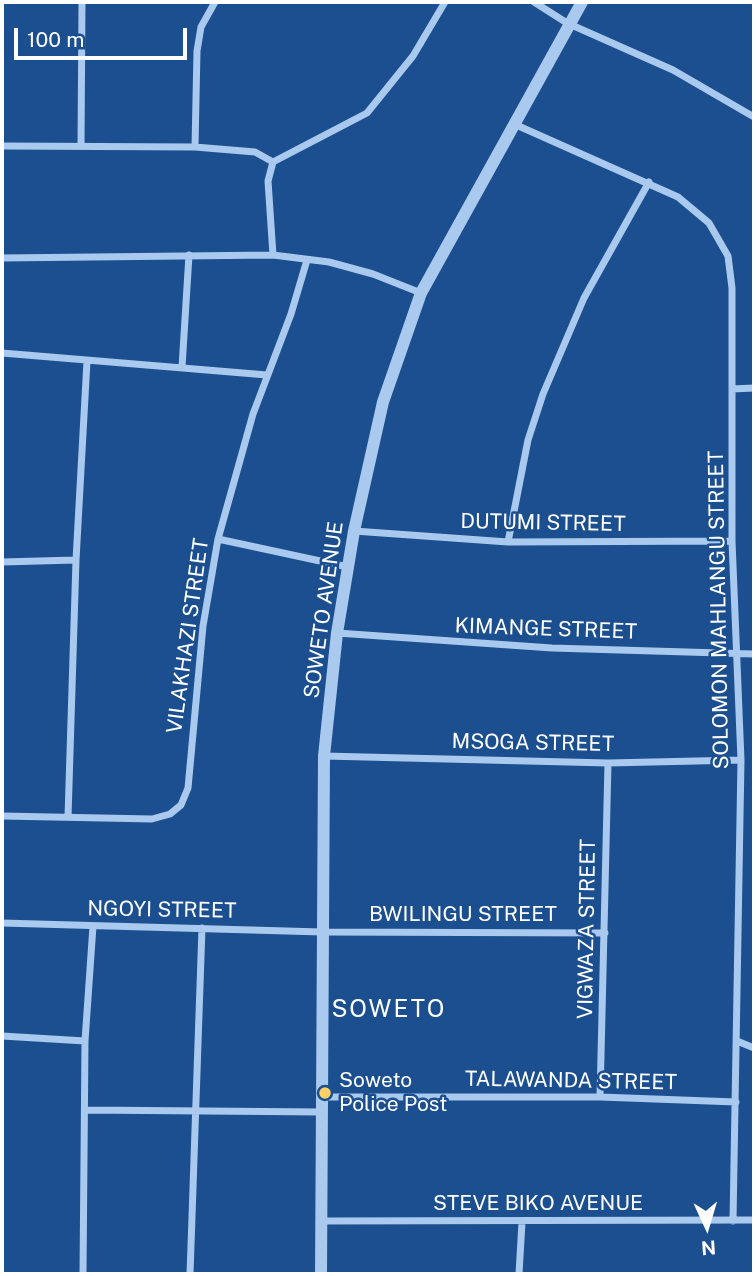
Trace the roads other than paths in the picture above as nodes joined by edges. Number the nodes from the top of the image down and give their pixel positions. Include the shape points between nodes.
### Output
1 (82, 2) edge
2 (215, 2) edge
3 (445, 2) edge
4 (534, 2) edge
5 (582, 2) edge
6 (567, 23) junction
7 (754, 117) edge
8 (514, 124) junction
9 (2, 146) edge
10 (81, 146) junction
11 (195, 147) junction
12 (274, 162) junction
13 (649, 182) junction
14 (189, 255) junction
15 (273, 256) junction
16 (2, 258) edge
17 (307, 260) junction
18 (421, 293) junction
19 (2, 353) edge
20 (87, 361) junction
21 (182, 367) junction
22 (267, 375) junction
23 (732, 388) junction
24 (754, 388) edge
25 (354, 531) junction
26 (218, 538) junction
27 (732, 541) junction
28 (508, 542) junction
29 (76, 560) junction
30 (2, 562) edge
31 (348, 567) junction
32 (337, 633) junction
33 (736, 654) junction
34 (754, 654) edge
35 (324, 756) junction
36 (741, 760) junction
37 (608, 763) junction
38 (2, 816) edge
39 (68, 817) junction
40 (2, 923) edge
41 (93, 926) junction
42 (202, 928) junction
43 (322, 932) junction
44 (605, 933) junction
45 (2, 1036) edge
46 (85, 1041) junction
47 (737, 1041) junction
48 (754, 1048) edge
49 (322, 1097) junction
50 (600, 1097) junction
51 (736, 1102) junction
52 (85, 1110) junction
53 (196, 1111) junction
54 (322, 1112) junction
55 (754, 1220) edge
56 (322, 1221) junction
57 (733, 1221) junction
58 (522, 1222) junction
59 (83, 1274) edge
60 (190, 1274) edge
61 (321, 1274) edge
62 (519, 1274) edge

1 - 10 street
2 - 11 street via 201,27 197,51
3 - 12 street via 413,56 368,113
4 - 6 street
5 - 6 street, SOWETO AVENUE
6 - 7 street via 673,70
6 - 8 street, SOWETO AVENUE
8 - 13 street, SOLOMON MAHLANGU STREET
8 - 18 street, SOWETO AVENUE
9 - 10 street
10 - 11 street
11 - 12 street via 255,152
12 - 15 street via 268,181
13 - 23 street, SOLOMON MAHLANGU STREET via 678,197 709,223 728,256
13 - 28 street via 584,298 543,394 528,440
14 - 15 street
14 - 16 street
14 - 21 street
15 - 17 street
17 - 18 street via 373,274
17 - 22 street, VILAKHAZI STREET
18 - 25 street, SOWETO AVENUE via 383,402
19 - 20 street
20 - 21 street
20 - 29 street
21 - 22 street
22 - 26 street, VILAKHAZI STREET
23 - 24 street
23 - 27 street, SOLOMON MAHLANGU STREET
25 - 28 street, DUTUMI STREET
25 - 31 street, SOWETO AVENUE
26 - 31 street
26 - 39 street, VILAKHAZI STREET via 203,626 188,788 181,805 152,819
27 - 28 street, DUTUMI STREET
27 - 33 street, SOLOMON MAHLANGU STREET
29 - 30 street
29 - 39 street
31 - 32 street, SOWETO AVENUE
32 - 33 street, KIMANGE STREET
32 - 35 street, SOWETO AVENUE
33 - 34 street, KIMANGE STREET
33 - 36 street, SOLOMON MAHLANGU STREET
35 - 37 street, MSOGA STREET
35 - 43 street, SOWETO AVENUE
36 - 37 street, MSOGA STREET
36 - 47 street, SOLOMON MAHLANGU STREET
37 - 44 street, VIGWAZA STREET
38 - 39 street, VILAKHAZI STREET
40 - 41 street, NGOYI STREET
41 - 42 street, NGOYI STREET
41 - 46 street
42 - 43 street, NGOYI STREET
42 - 53 street
43 - 44 street, BWILINGU STREET
43 - 49 street, SOWETO AVENUE
44 - 50 street, VIGWAZA STREET
45 - 46 street
46 - 52 street
47 - 48 street
47 - 51 street, SOLOMON MAHLANGU STREET
49 - 50 street, TALAWANDA STREET
49 - 54 street, SOWETO AVENUE
50 - 51 street, TALAWANDA STREET
51 - 57 street, SOLOMON MAHLANGU STREET
52 - 53 street
52 - 59 street
53 - 54 street
53 - 60 street
54 - 56 street, SOWETO AVENUE
55 - 57 street, STEVE BIKO AVENUE
56 - 58 street, STEVE BIKO AVENUE
56 - 61 street, SOWETO AVENUE
57 - 58 street, STEVE BIKO AVENUE
58 - 62 street

